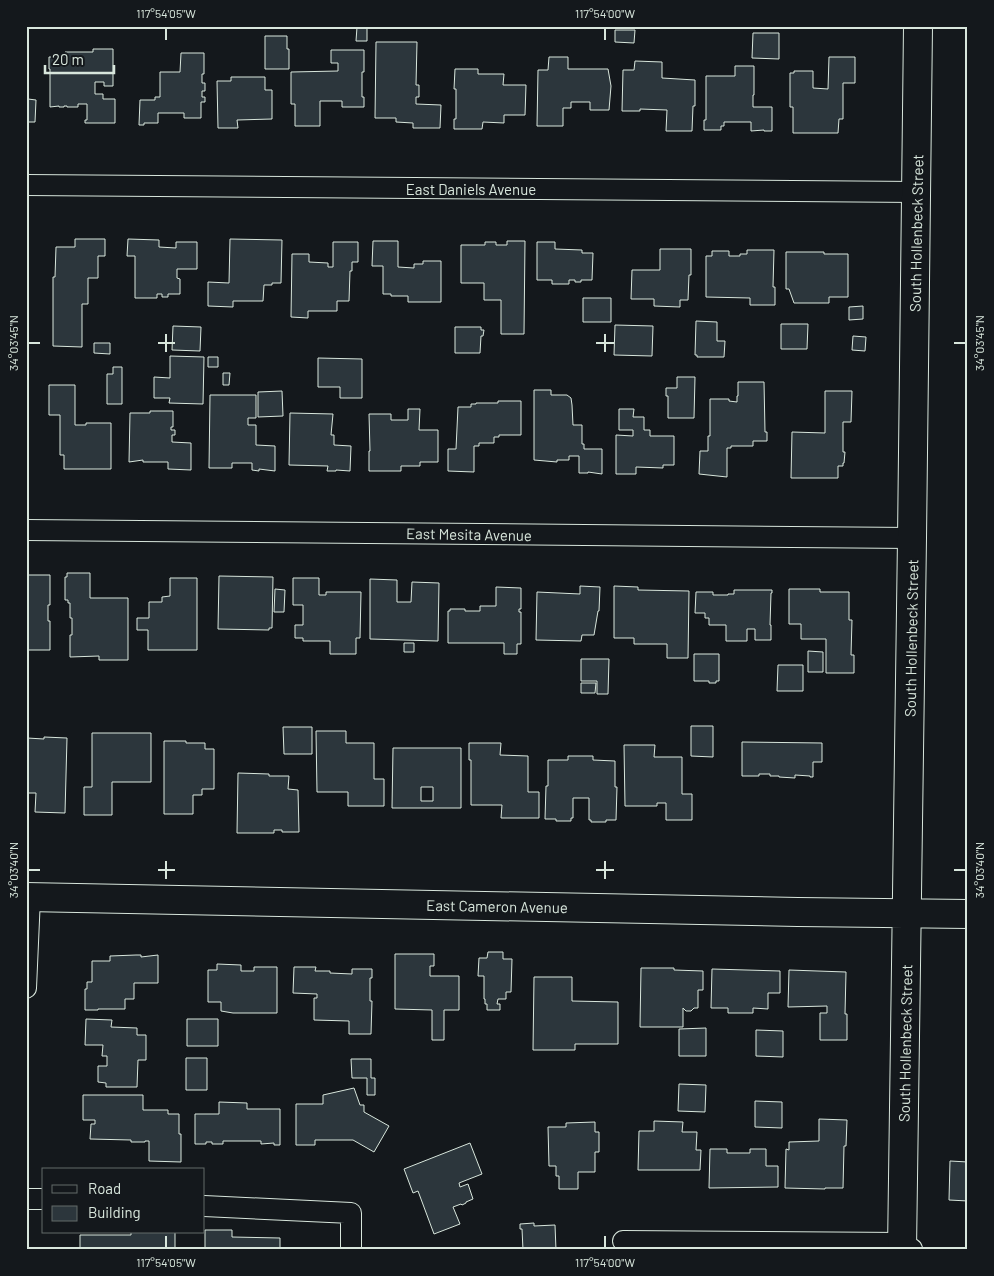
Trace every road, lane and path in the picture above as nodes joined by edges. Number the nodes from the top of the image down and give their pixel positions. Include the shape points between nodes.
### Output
1 (918, 26) edge
2 (26, 185) edge
3 (916, 192) junction
4 (26, 530) edge
5 (912, 538) junction
6 (28, 897) edge
7 (906, 914) junction
8 (968, 914) edge
9 (26, 988) edge
10 (26, 1198) edge
11 (42, 1199) edge
12 (205, 1206) edge
13 (624, 1241) dead end
14 (906, 1247) edge
15 (350, 1250) edge

1 - 3 street, South Hollenbeck Street
2 - 3 street, East Daniels Avenue
3 - 5 street, South Hollenbeck Street
4 - 5 street, East Mesita Avenue
5 - 7 street, South Hollenbeck Street
6 - 7 street, East Cameron Avenue
6 - 9 street
7 - 8 street, East Cameron Avenue
7 - 14 street, South Hollenbeck Street
10 - 11 street
12 - 15 street via 351,1213
13 - 14 street

